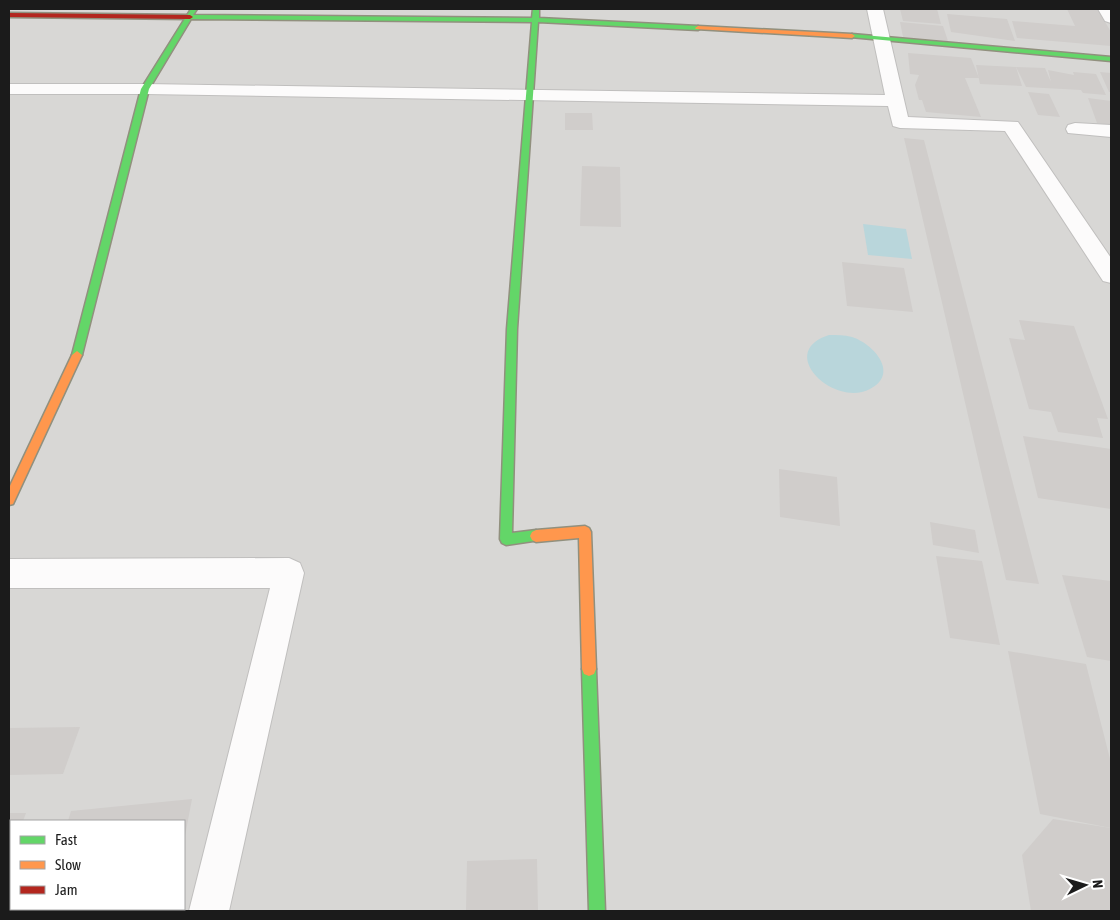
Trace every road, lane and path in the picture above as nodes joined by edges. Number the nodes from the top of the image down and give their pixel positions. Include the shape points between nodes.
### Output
1 (875, 9) edge
2 (1106, 9) edge
3 (192, 12) edge
4 (9, 15) edge
5 (536, 15) edge
6 (1111, 18) edge
7 (882, 38) junction
8 (1111, 59) edge
9 (9, 89) edge
10 (145, 89) junction
11 (531, 96) junction
12 (896, 100) junction
13 (1075, 129) dead end
14 (1111, 130) edge
15 (1111, 275) edge
16 (9, 500) edge
17 (9, 573) edge
18 (209, 911) edge
19 (597, 911) edge

1 - 7 street
2 - 6 street
3 - 4 street
3 - 5 street
3 - 10 street
5 - 7 street
5 - 11 street
7 - 8 street
7 - 12 street
9 - 10 street
10 - 11 street
10 - 16 street via 77,355
11 - 12 street
11 - 19 street via 512,329 506,539 585,532
12 - 15 street via 900,122 1010,126
13 - 14 street
17 - 18 street via 289,573

